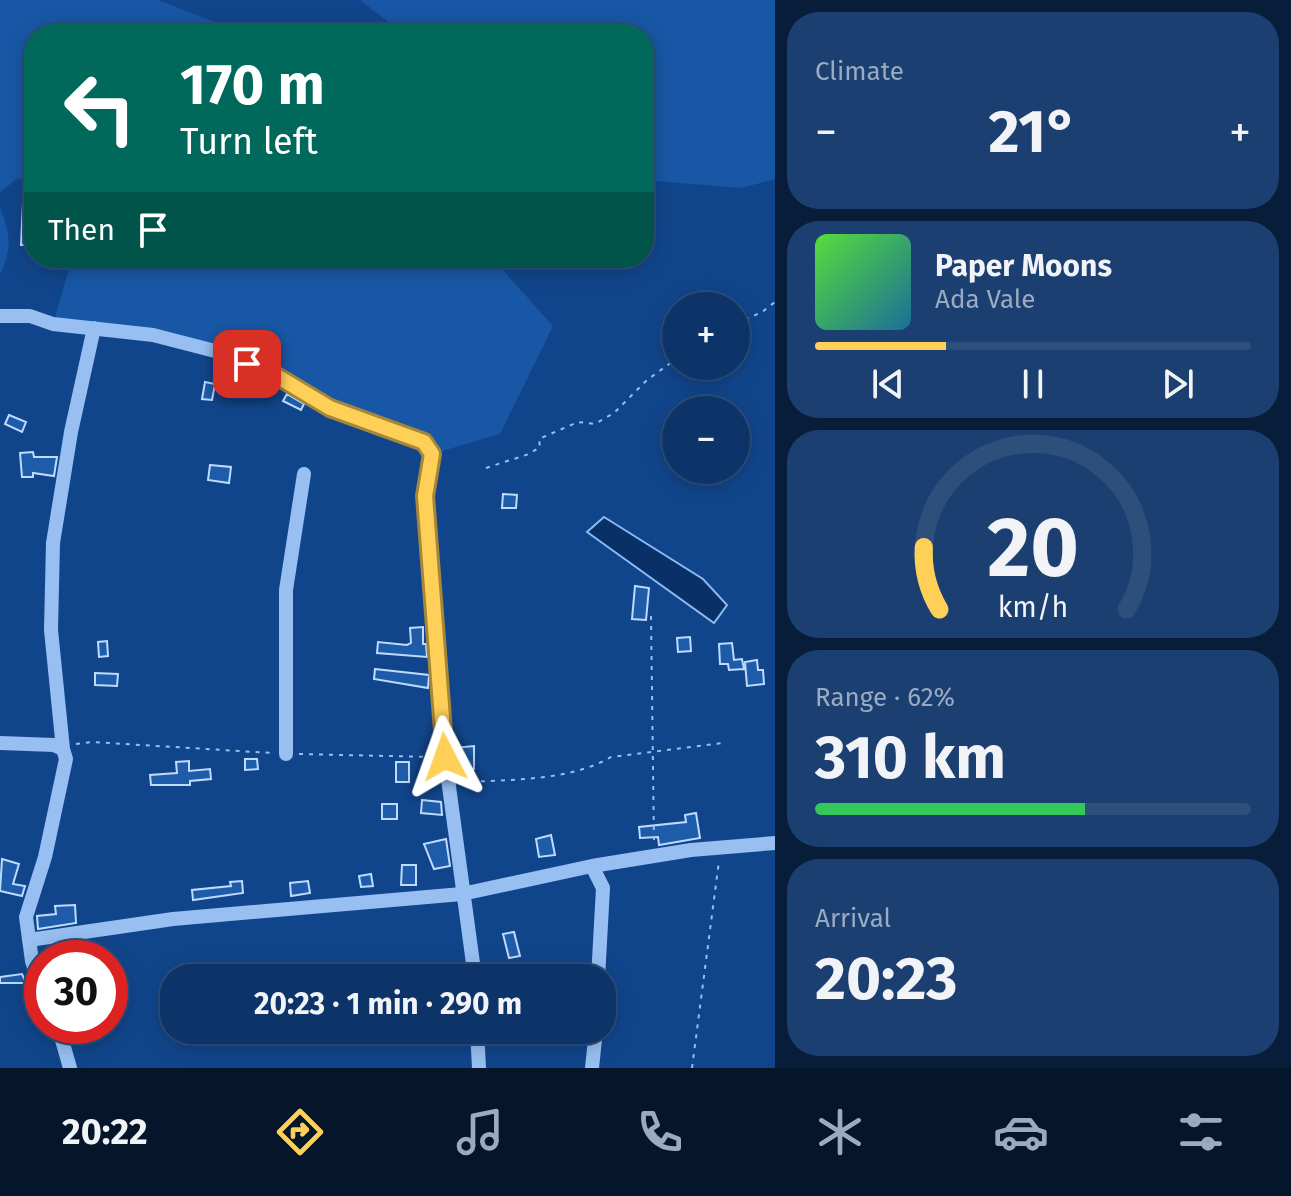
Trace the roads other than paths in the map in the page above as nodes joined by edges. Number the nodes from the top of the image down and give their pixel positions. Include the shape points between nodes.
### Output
1 (0, 316) edge
2 (94, 328) junction
3 (304, 474) dead end
4 (0, 743) edge
5 (63, 749) junction
6 (286, 754) road end
7 (775, 843) edge
8 (592, 866) junction
9 (462, 894) junction
10 (29, 940) joint
11 (473, 964) edge
12 (599, 964) edge
13 (63, 1044) edge
14 (478, 1044) edge
15 (595, 1044) edge
16 (70, 1068) edge
17 (479, 1068) edge
18 (592, 1068) edge

1 - 2 street
2 - 5 street via 53,543 51,630
2 - 9 street via 153,335 219,352 275,375 330,408 424,442 432,454 425,496 445,757
3 - 6 street via 286,590
4 - 5 street
5 - 10 street via 66,759 45,857 26,917
7 - 8 street
8 - 9 street
8 - 12 street via 603,888
9 - 10 street via 173,919
9 - 11 street
13 - 16 street
14 - 17 street
15 - 18 street

